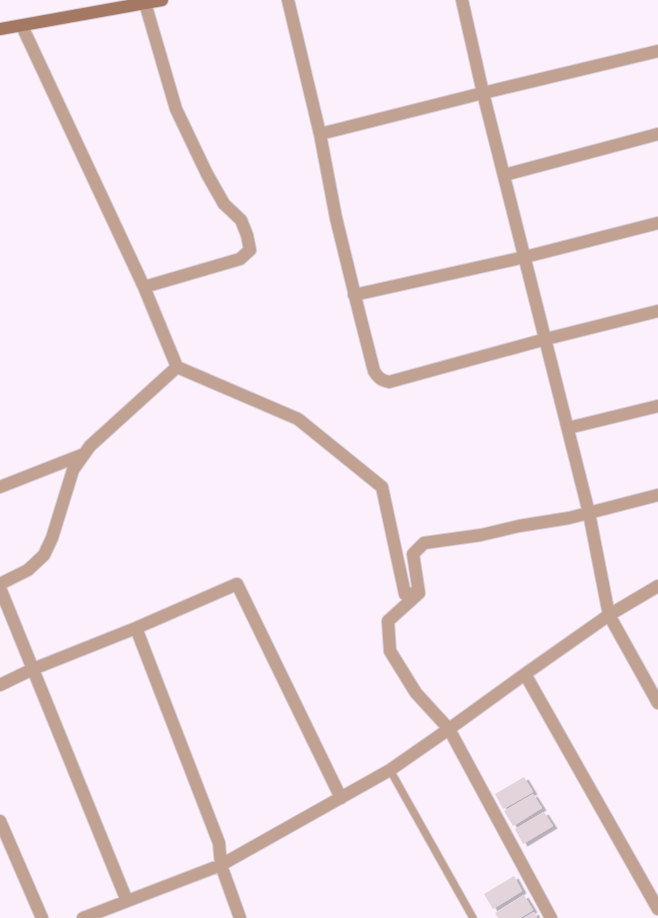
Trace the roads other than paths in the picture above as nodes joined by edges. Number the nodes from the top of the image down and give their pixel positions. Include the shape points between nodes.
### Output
1 (162, 0) edge
2 (288, 0) edge
3 (462, 0) edge
4 (145, 4) junction
5 (22, 26) junction
6 (0, 29) edge
7 (658, 51) edge
8 (483, 93) junction
9 (320, 134) junction
10 (658, 134) edge
11 (504, 175) junction
12 (658, 223) edge
13 (525, 257) junction
14 (144, 287) junction
15 (354, 295) junction
16 (658, 311) edge
17 (546, 339) junction
18 (177, 367) junction
19 (658, 406) edge
20 (568, 428) junction
21 (84, 454) junction
22 (0, 487) edge
23 (658, 496) edge
24 (589, 513) junction
25 (0, 584) edge
26 (658, 586) edge
27 (0, 588) edge
28 (419, 593) junction
29 (609, 615) junction
30 (136, 628) junction
31 (33, 669) junction
32 (525, 674) junction
33 (0, 684) edge
34 (658, 703) edge
35 (449, 729) junction
36 (390, 770) junction
37 (341, 798) junction
38 (0, 821) edge
39 (221, 865) junction
40 (127, 902) junction
41 (658, 909) edge
42 (42, 918) edge
43 (83, 918) edge
44 (240, 918) edge
45 (473, 918) edge
46 (551, 918) edge

1 - 4 main road
2 - 9 street
3 - 8 street
4 - 5 main road
4 - 14 street via 176,110 224,204 241,220 250,250 240,259
5 - 6 main road
5 - 14 street
7 - 8 street
8 - 9 street
8 - 11 street
9 - 15 street
10 - 11 street
11 - 13 street
12 - 13 street
13 - 15 street
13 - 17 street
14 - 18 street
15 - 17 street via 374,371 378,378 388,382
16 - 17 street
17 - 20 street
18 - 21 street
18 - 28 street via 298,419 382,487 405,594
19 - 20 street
20 - 24 street
21 - 22 street
21 - 25 street via 73,470 52,538 44,555 28,570
23 - 24 street
24 - 28 street via 481,535 424,543 413,554
24 - 29 street
26 - 29 street
27 - 31 street
28 - 35 street via 388,621 390,651 416,693
29 - 32 street
29 - 34 street
30 - 31 street
30 - 37 street via 237,584
30 - 39 street via 220,843
31 - 33 street
31 - 40 street
32 - 35 street
32 - 41 street
35 - 36 street
35 - 46 street
36 - 37 street
36 - 45 lane
37 - 39 street
38 - 42 street
39 - 40 street
39 - 44 street
40 - 43 street

